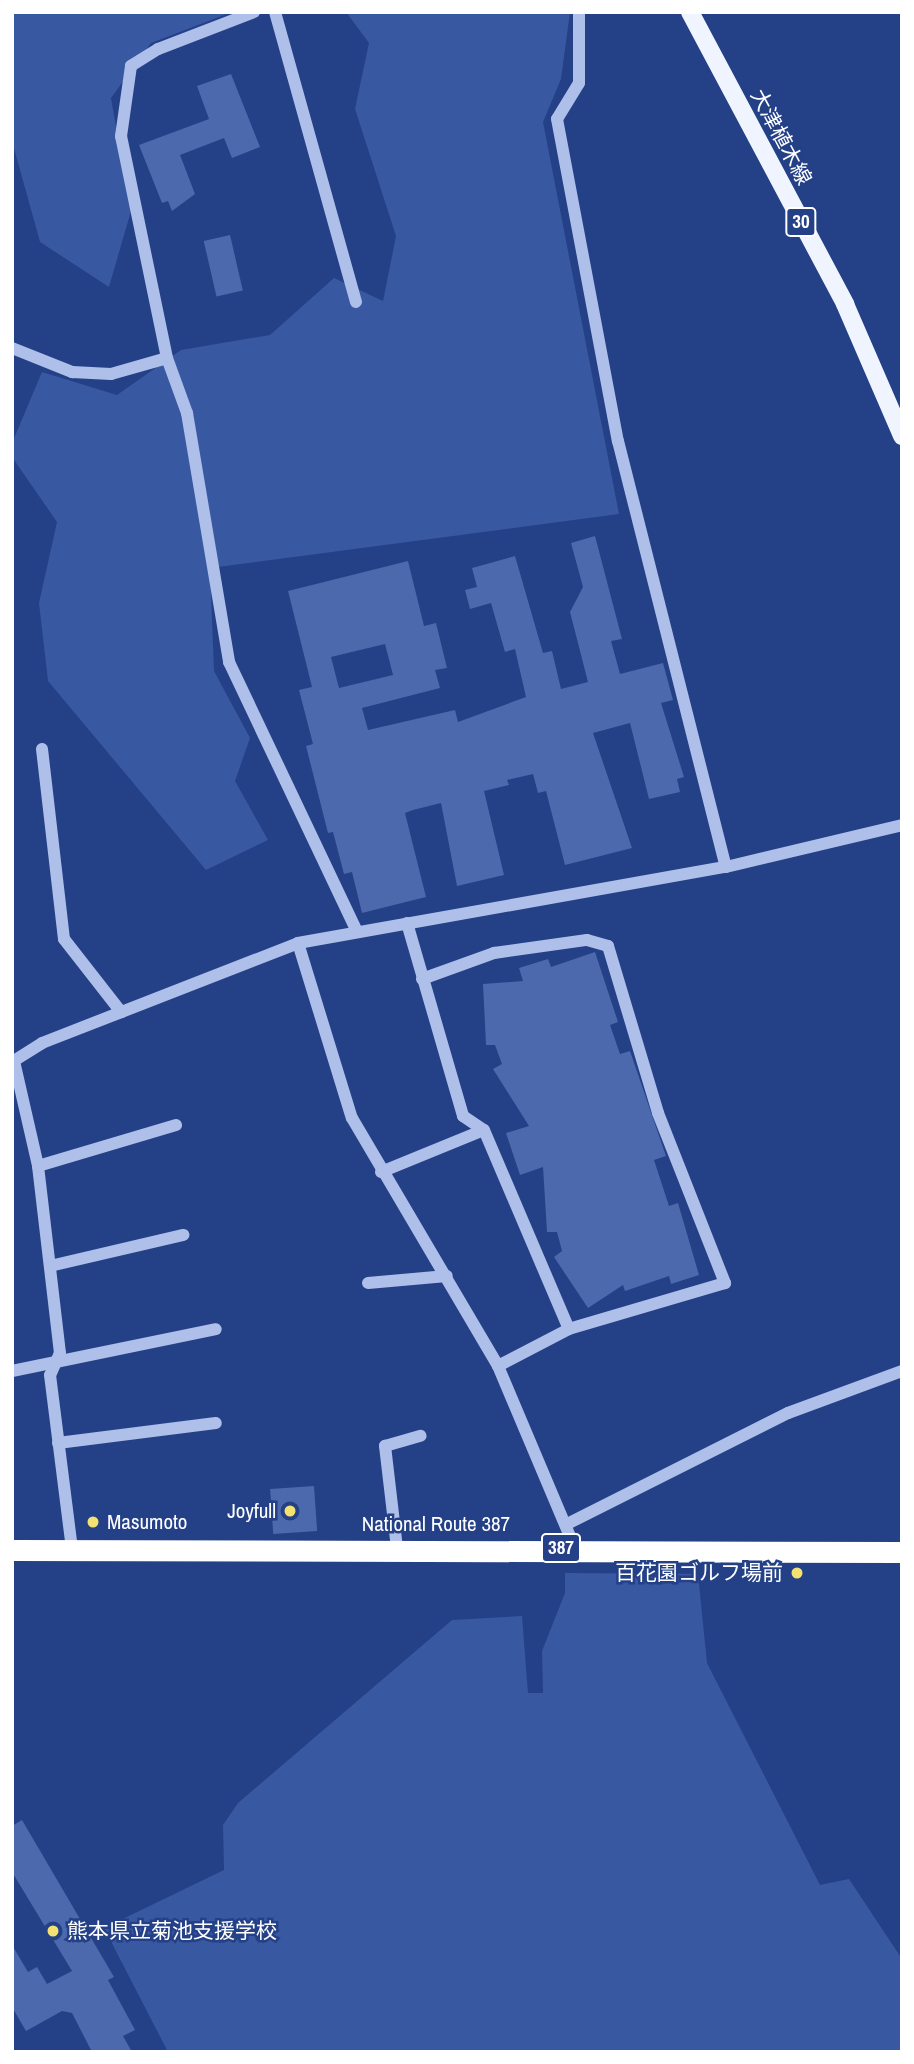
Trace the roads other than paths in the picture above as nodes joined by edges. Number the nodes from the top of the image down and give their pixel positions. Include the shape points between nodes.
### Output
1 (254, 12) edge
2 (275, 12) edge
3 (579, 12) edge
4 (690, 12) edge
5 (356, 302) dead end
6 (12, 348) edge
7 (167, 358) junction
8 (902, 436) edge
9 (42, 748) dead end
10 (902, 825) edge
11 (726, 867) junction
12 (407, 923) junction
13 (357, 932) junction
14 (298, 943) junction
15 (422, 979) junction
16 (121, 1012) junction
17 (13, 1061) edge
18 (176, 1125) dead end
19 (484, 1130) junction
20 (38, 1166) junction
21 (381, 1172) junction
22 (183, 1235) dead end
23 (50, 1266) junction
24 (447, 1276) junction
25 (368, 1283) dead end
26 (216, 1329) dead end
27 (569, 1329) junction
28 (55, 1363) junction
29 (498, 1366) junction
30 (12, 1371) edge
31 (902, 1371) edge
32 (216, 1423) dead end
33 (421, 1436) dead end
34 (58, 1443) junction
35 (566, 1524) junction
36 (397, 1548) junction
37 (575, 1548) junction
38 (12, 1549) edge
39 (72, 1549) junction
40 (902, 1552) edge

1 - 7 street via 159,49 131,66 121,136
2 - 5 street
3 - 11 street via 579,83 557,119 618,441
4 - 8 main road, 大津植木線 / 30 via 845,304
6 - 7 street via 72,372 111,374
7 - 13 street via 187,413 229,662
9 - 16 street via 64,939
10 - 11 street
11 - 12 street
12 - 13 street
12 - 15 street
13 - 14 street
14 - 16 street
14 - 21 street via 352,1118
15 - 19 street via 463,1116
15 - 27 street via 494,953 587,940 608,946 658,1113 725,1283
16 - 17 street
17 - 20 street
18 - 20 street
19 - 21 street
19 - 27 street
20 - 23 street
21 - 24 street
22 - 23 street
23 - 28 street via 60,1353
24 - 25 street
24 - 29 street
26 - 28 street
27 - 29 street
28 - 30 street
28 - 34 street via 50,1375
29 - 35 street
31 - 35 street via 788,1413
32 - 34 street
33 - 36 street via 385,1446
34 - 39 street
35 - 37 street
36 - 37 highway, National Route 387 / 387
36 - 39 highway, National Route 387 / 387
37 - 40 highway, National Route 387 / 387
38 - 39 highway, National Route 387 / 387

